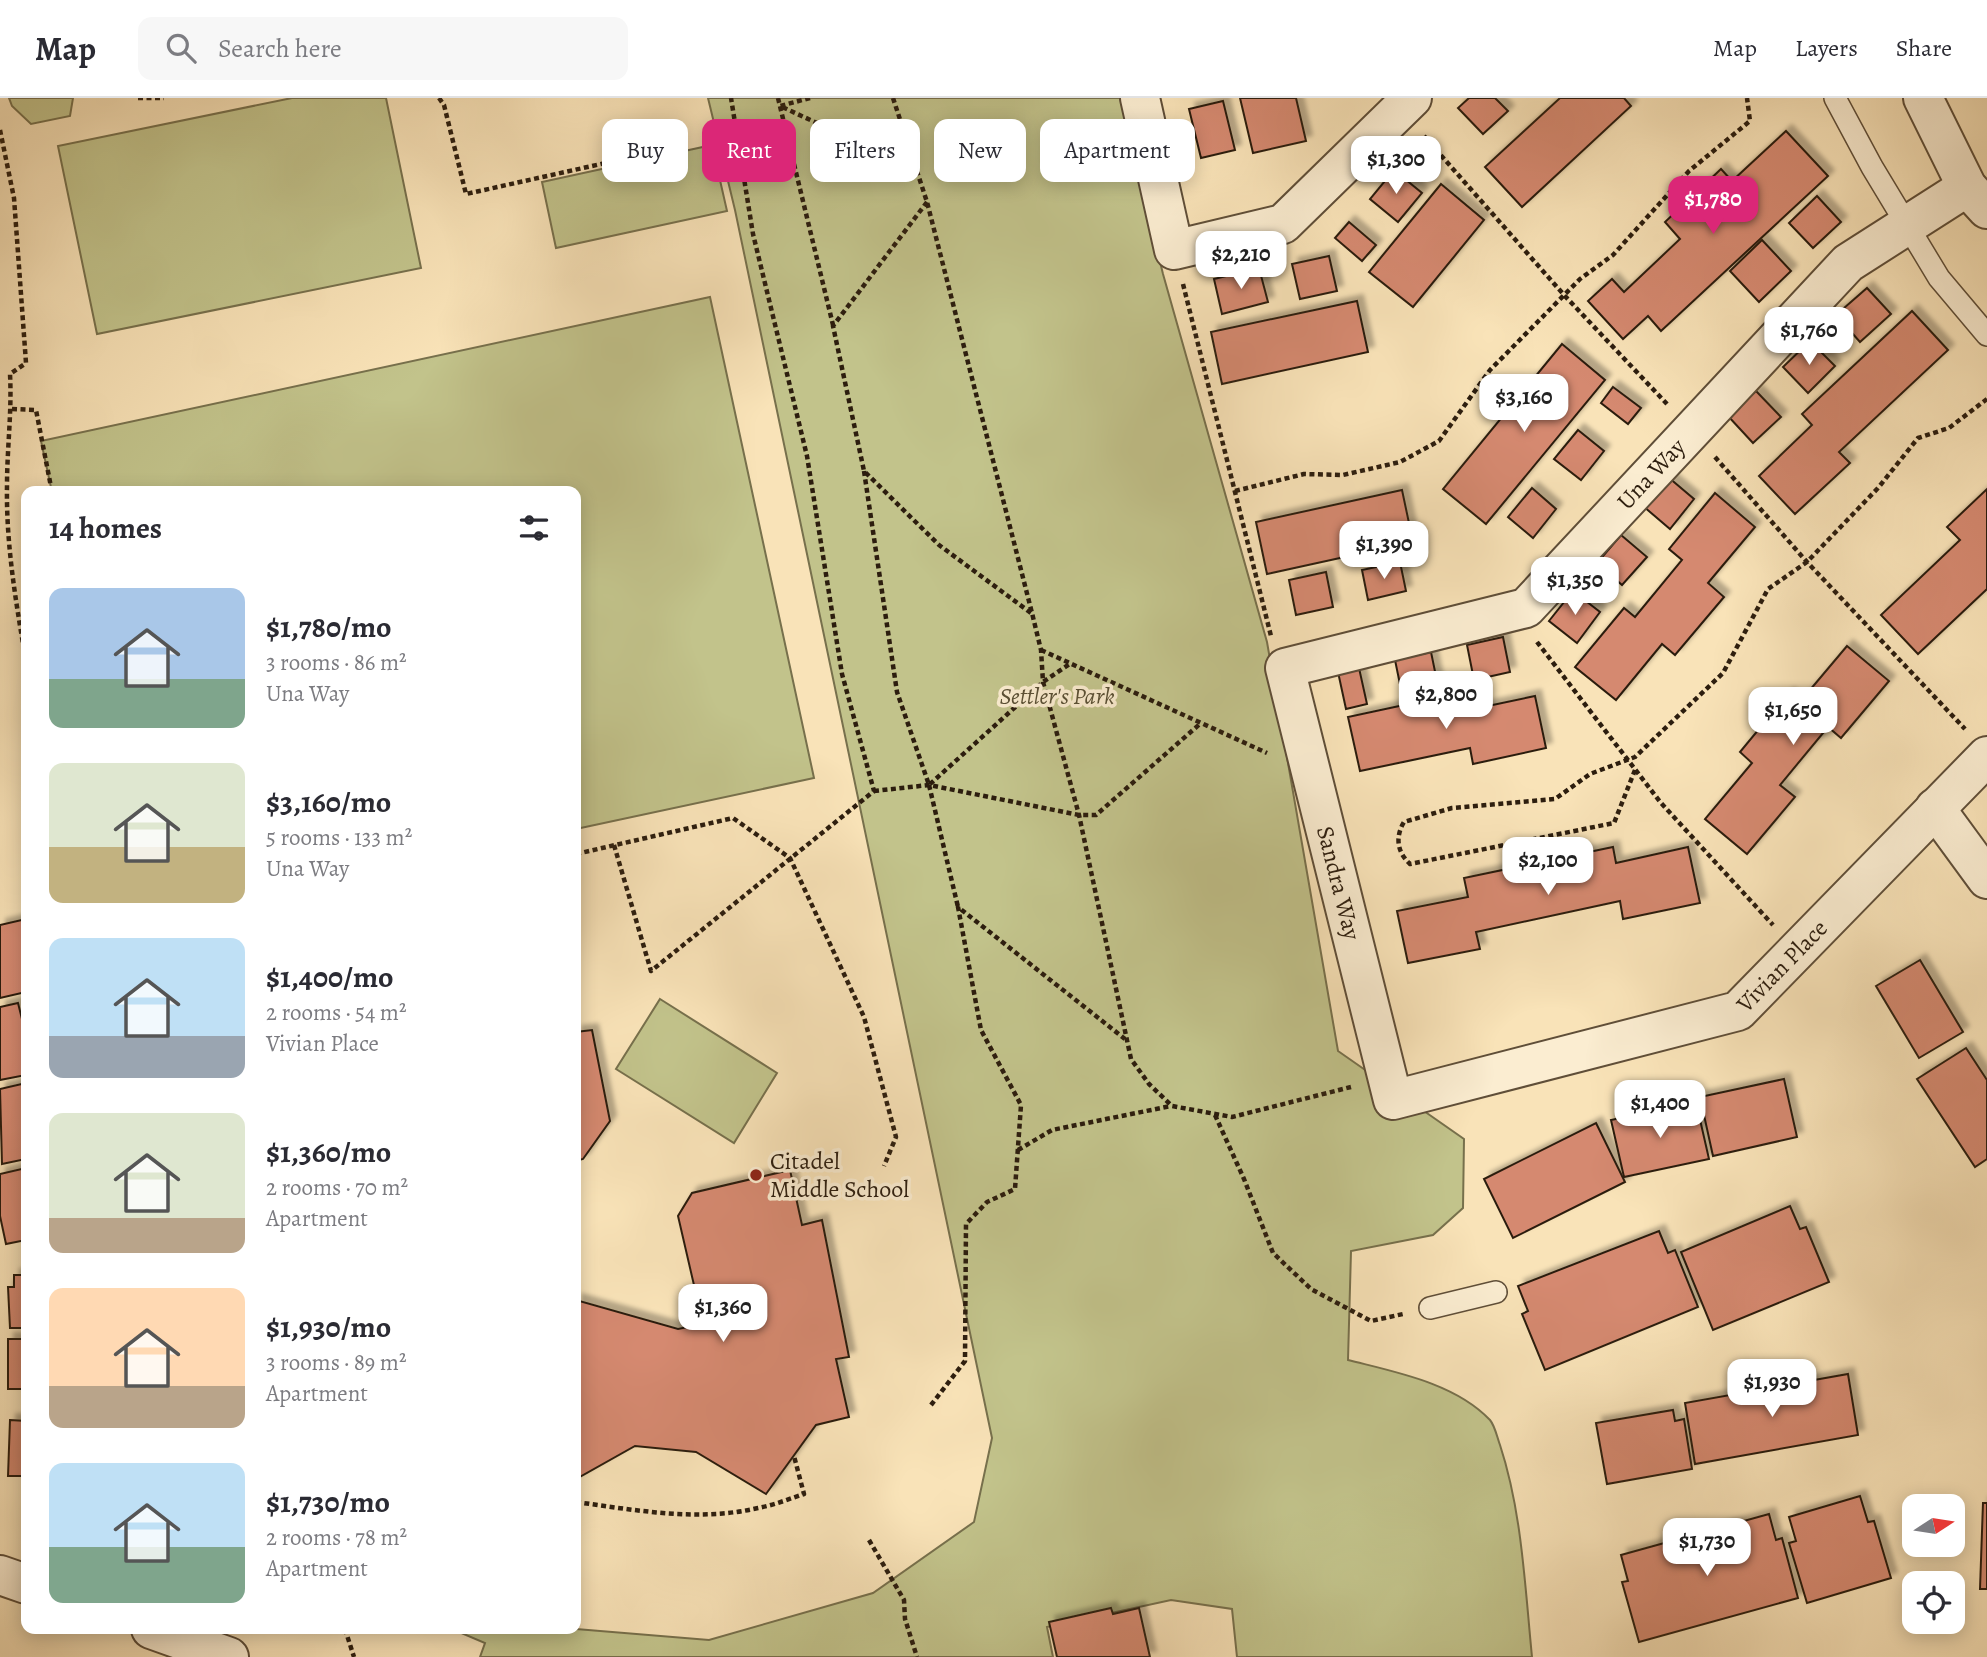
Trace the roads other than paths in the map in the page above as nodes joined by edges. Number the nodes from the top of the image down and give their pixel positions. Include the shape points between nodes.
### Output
1 (1140, 98) edge
2 (1412, 98) edge
3 (1835, 98) edge
4 (1923, 98) edge
5 (1977, 198) edge
6 (1906, 226) junction
7 (1987, 335) edge
8 (1285, 668) joint
9 (1987, 756) edge
10 (1935, 808) junction
11 (1987, 879) edge
12 (1390, 1088) joint
13 (1496, 1292) dead end
14 (1430, 1308) road end
15 (0, 1575) edge
16 (21, 1582) edge
17 (165, 1634) edge
18 (229, 1657) edge

1 - 2 street via 1174,250 1283,225
3 - 6 lane
4 - 5 street
5 - 6 street, Una Way
6 - 7 lane via 1939,278
6 - 8 street, Una Way via 1848,264 1526,608
8 - 12 street, Sandra Way
9 - 10 street, Vivian Place
10 - 11 street
10 - 12 street, Vivian Place via 1738,1011
13 - 14 lane
15 - 16 street
17 - 18 street

